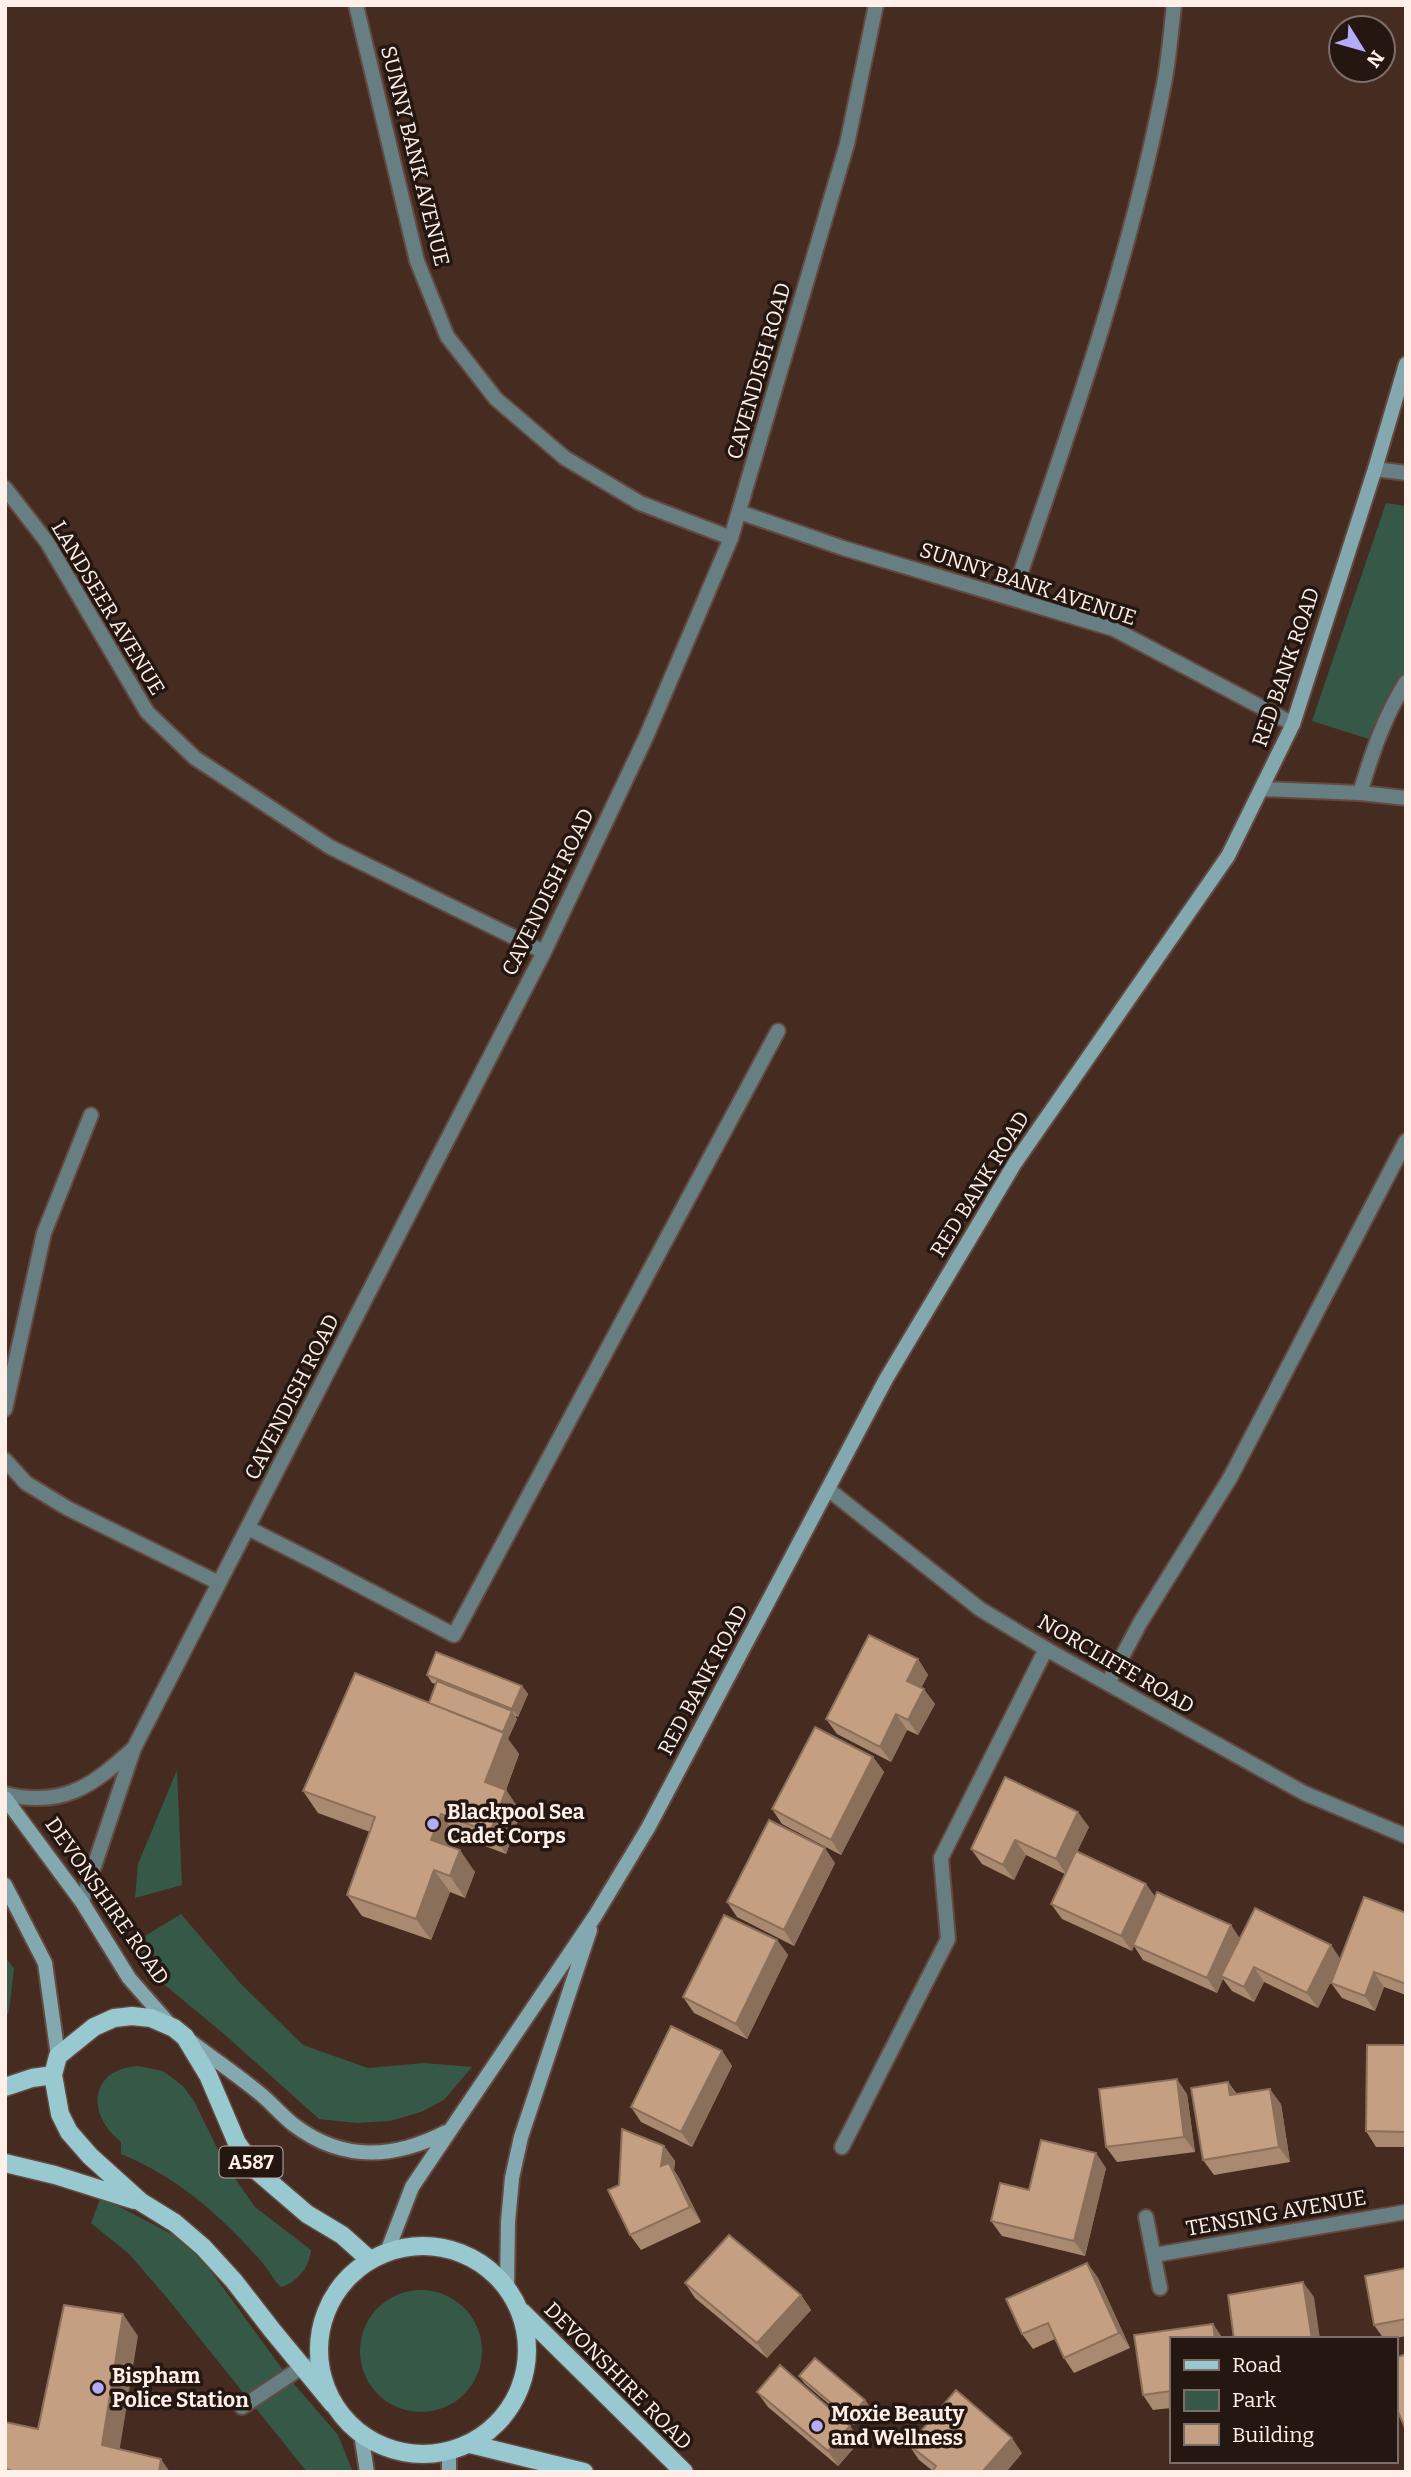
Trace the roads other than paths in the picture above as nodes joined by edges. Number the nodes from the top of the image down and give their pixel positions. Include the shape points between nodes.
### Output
1 (356, 5) edge
2 (876, 5) edge
3 (1174, 5) edge
4 (1406, 364) edge
5 (1375, 469) junction
6 (1406, 473) edge
7 (5, 488) edge
8 (739, 512) junction
9 (732, 538) junction
10 (1012, 598) junction
11 (1406, 682) edge
12 (1293, 724) junction
13 (1263, 789) junction
14 (1360, 793) junction
15 (1406, 799) edge
16 (544, 952) junction
17 (778, 1031) dead end
18 (91, 1115) dead end
19 (1406, 1141) edge
20 (5, 1409) edge
21 (5, 1460) edge
22 (829, 1490) junction
23 (248, 1528) junction
24 (217, 1582) junction
25 (1046, 1649) junction
26 (1108, 1683) junction
27 (134, 1748) junction
28 (5, 1796) edge
29 (1406, 1836) edge
30 (5, 1885) edge
31 (82, 1902) junction
32 (595, 1916) junction
33 (179, 2033) junction
34 (58, 2056) junction
35 (52, 2075) junction
36 (5, 2087) edge
37 (448, 2130) junction
38 (842, 2147) dead end
39 (5, 2163) edge
40 (141, 2202) junction
41 (1406, 2212) edge
42 (1146, 2217) dead end
43 (387, 2252) junction
44 (1154, 2255) junction
45 (370, 2260) junction
46 (507, 2287) junction
47 (1160, 2288) dead end
48 (522, 2312) junction
49 (311, 2366) junction
50 (242, 2407) dead end
51 (361, 2434) junction
52 (470, 2444) junction
53 (449, 2452) junction
54 (367, 2472) edge
55 (449, 2472) edge
56 (584, 2472) edge
57 (684, 2472) edge

1 - 9 street, SUNNY BANK AVENUE via 416,261 447,336 496,399 565,457 639,503
2 - 8 street, CAVENDISH ROAD via 847,144
3 - 10 street via 1164,83 1121,268
4 - 5 street, RED BANK ROAD
5 - 6 street
5 - 12 street, RED BANK ROAD
7 - 16 street, LANDSEER AVENUE via 47,542 147,712 195,758 330,847
8 - 9 street, CAVENDISH ROAD
8 - 10 street, SUNNY BANK AVENUE
9 - 16 street, CAVENDISH ROAD via 646,737
10 - 12 street, SUNNY BANK AVENUE via 1114,629
11 - 14 street via 1375,741
12 - 13 street, RED BANK ROAD
13 - 14 street
13 - 22 street, RED BANK ROAD via 1228,856 1015,1163 886,1379
14 - 15 street
16 - 23 street, CAVENDISH ROAD
17 - 23 street via 454,1635
18 - 20 street via 44,1234
19 - 26 street via 1230,1478
21 - 24 street via 26,1483 67,1508
22 - 25 street, NORCLIFFE ROAD via 980,1609
22 - 32 street, RED BANK ROAD via 648,1828
23 - 24 street, CAVENDISH ROAD
24 - 27 street, CAVENDISH ROAD
25 - 26 street, NORCLIFFE ROAD
25 - 38 street via 941,1858 948,1939
26 - 29 street, NORCLIFFE ROAD via 1304,1793
27 - 28 street, CAVENDISH ROAD via 103,1777 76,1792 50,1799
27 - 31 street, CAVENDISH ROAD
28 - 31 street, DEVONSHIRE ROAD
30 - 34 street via 45,1963
31 - 33 street, DEVONSHIRE ROAD via 130,1978
32 - 37 street, RED BANK ROAD
32 - 46 street, RED BANK ROAD via 515,2164
33 - 34 main road via 151,2018 114,2018 94,2027
33 - 37 street, DEVONSHIRE ROAD via 261,2094 294,2125 344,2150 368,2154 401,2150
33 - 45 main road, A587 via 208,2075 237,2143 257,2171
34 - 35 main road
35 - 36 main road
35 - 40 main road via 69,2132
37 - 43 street, RED BANK ROAD via 412,2187
39 - 40 main road
40 - 49 main road via 203,2247
41 - 44 street, TENSING AVENUE
42 - 44 street
43 - 45 main road
43 - 46 main road via 439,2246 465,2254
44 - 47 street
45 - 49 main road via 335,2294
46 - 48 main road
48 - 52 main road via 527,2363 521,2388 509,2411
48 - 57 main road, DEVONSHIRE ROAD
49 - 50 street
49 - 51 main road via 333,2404
51 - 53 main road via 403,2453
51 - 54 street
52 - 53 main road
52 - 56 main road
53 - 55 street

